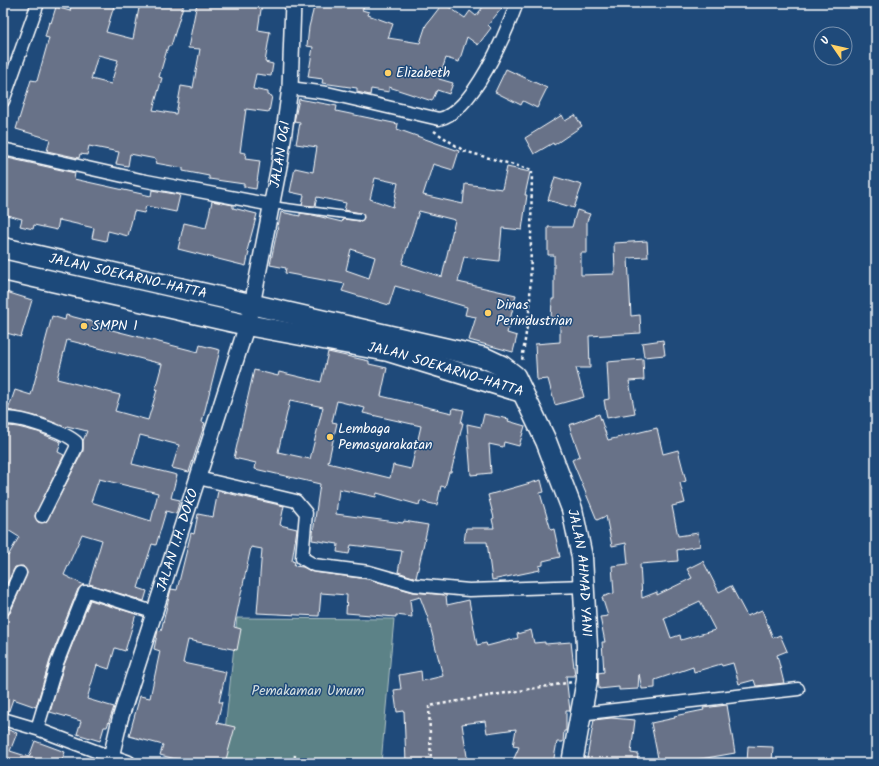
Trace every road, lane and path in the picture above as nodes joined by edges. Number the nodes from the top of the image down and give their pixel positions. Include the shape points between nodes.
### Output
1 (38, 3) edge
2 (293, 3) edge
3 (517, 3) edge
4 (290, 88) junction
5 (3, 101) edge
6 (418, 115) junction
7 (3, 149) edge
8 (272, 205) junction
9 (360, 217) dead end
10 (3, 248) edge
11 (3, 270) edge
12 (252, 305) junction
13 (247, 325) junction
14 (518, 384) junction
15 (3, 420) edge
16 (198, 478) junction
17 (42, 516) dead end
18 (20, 573) dead end
19 (585, 586) junction
20 (3, 610) edge
21 (156, 613) junction
22 (587, 680) junction
23 (798, 690) dead end
24 (579, 714) junction
25 (3, 719) edge
26 (36, 729) junction
27 (295, 755) dead end
28 (110, 760) edge
29 (128, 763) edge
30 (294, 763) edge
31 (431, 763) edge
32 (572, 763) edge

1 - 5 street
2 - 4 street, JALAN OGI
3 - 6 street via 500,47 459,106 446,118
4 - 6 street via 327,93
4 - 8 street, JALAN OGI
6 - 14 path via 418,120 464,151 532,170 530,305
7 - 8 street via 110,174
8 - 9 lane
8 - 12 street, JALAN OGI
10 - 12 highway, JALAN SOEKARNO-HATTA
11 - 13 highway, JALAN SOEKARNO-HATTA
12 - 13 street
12 - 14 highway, JALAN SOEKARNO-HATTA via 467,353 496,364
13 - 14 highway, JALAN SOEKARNO-HATTA via 388,351
13 - 16 street, JALAN I.H. DOKO
14 - 19 highway, JALAN AHMAD YANI via 546,441 572,509 581,549
15 - 17 street via 15,418 67,436 76,442 76,448
16 - 19 street via 296,501 306,513 302,558 314,565 369,572 415,585 468,590
16 - 21 street, JALAN I.H. DOKO
18 - 20 street
19 - 22 highway, JALAN AHMAD YANI
21 - 26 street via 85,592 57,663
21 - 28 street, JALAN I.H. DOKO via 120,719
22 - 24 highway, JALAN AHMAD YANI
22 - 31 path via 429,706
23 - 24 street
24 - 32 highway, JALAN AHMAD YANI
25 - 26 street
26 - 28 street
27 - 30 path
28 - 29 street

